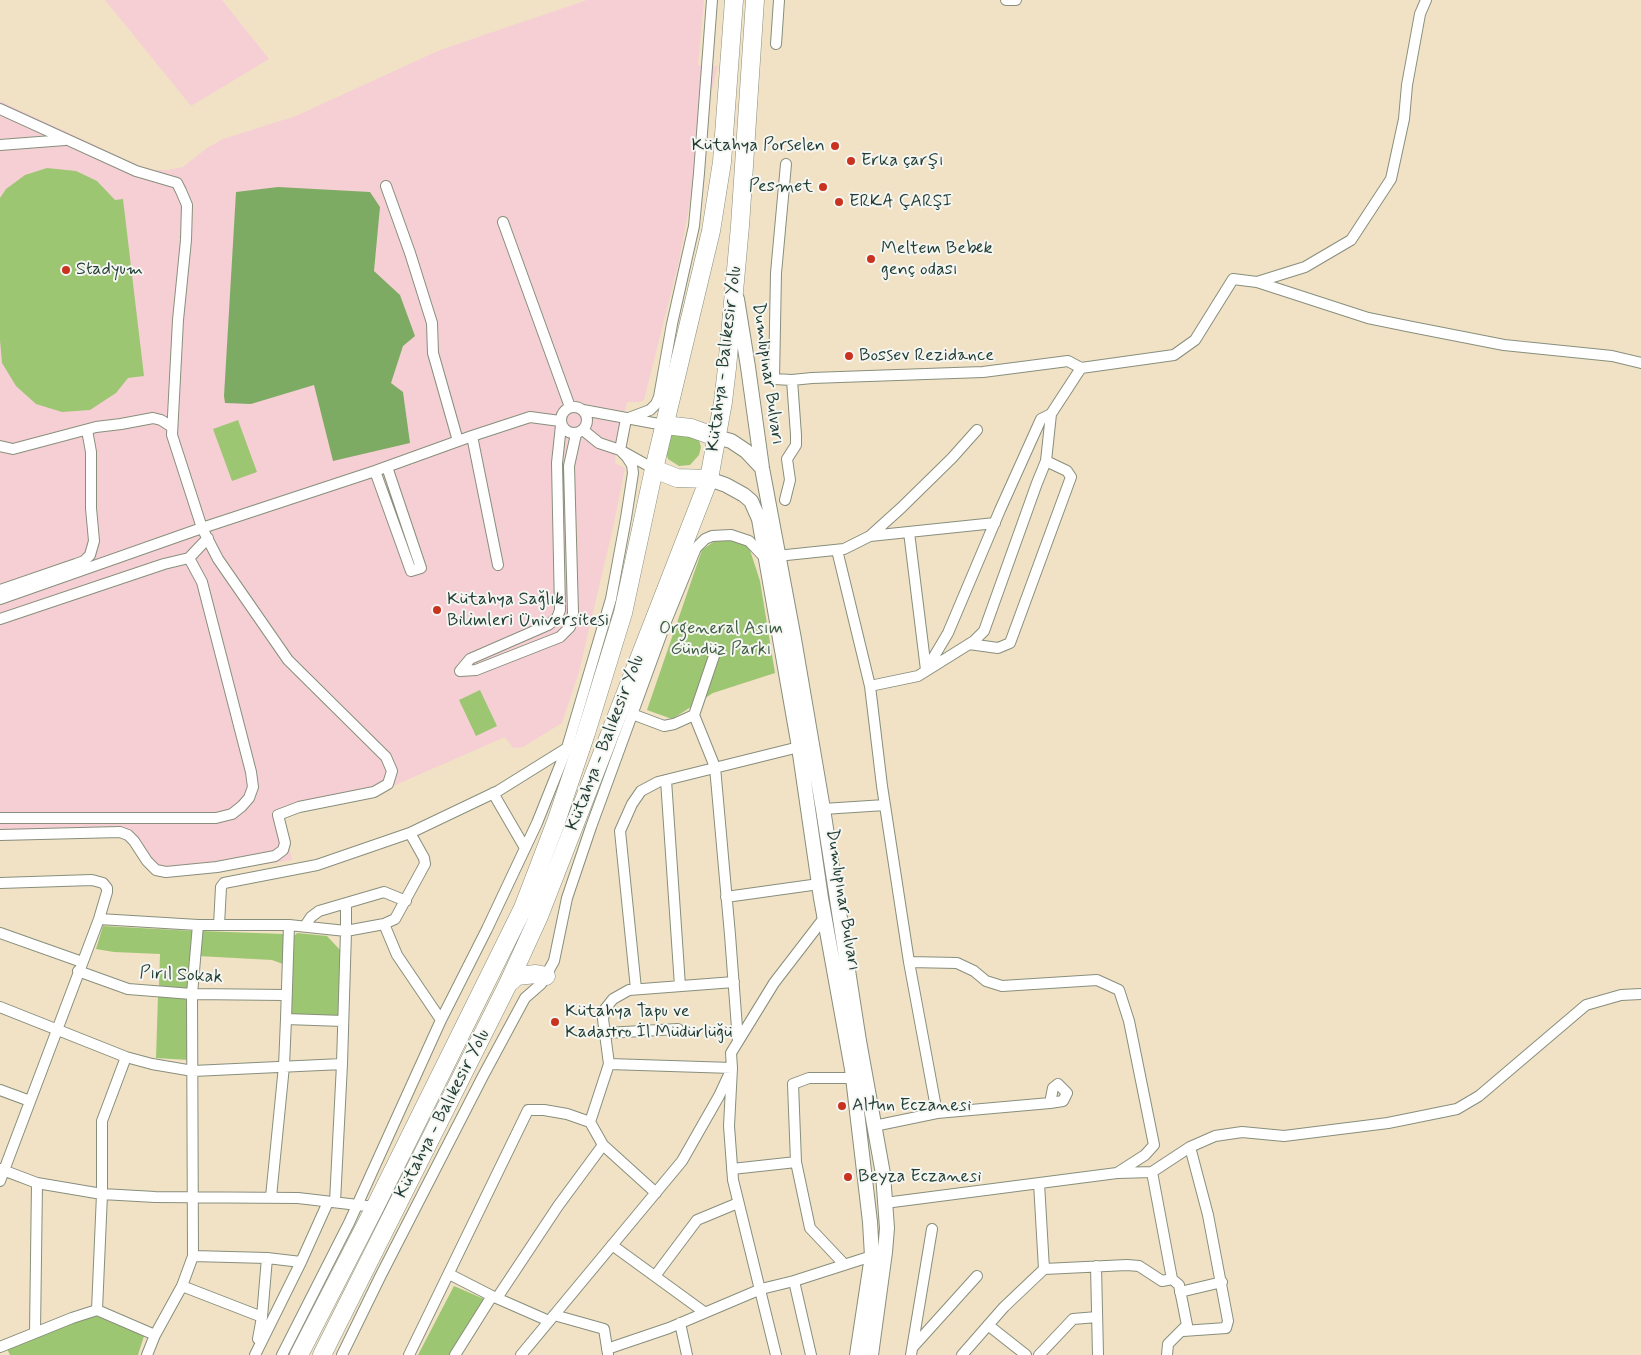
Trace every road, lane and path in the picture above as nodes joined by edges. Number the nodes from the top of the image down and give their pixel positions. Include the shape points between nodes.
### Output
1 (712, 0) edge
2 (734, 0) edge
3 (755, 0) edge
4 (779, 0) edge
5 (1006, 0) edge
6 (1016, 0) edge
7 (1426, 0) edge
8 (776, 44) dead end
9 (0, 109) edge
10 (66, 140) junction
11 (0, 145) edge
12 (786, 164) dead end
13 (386, 186) dead end
14 (502, 222) dead end
15 (1256, 282) junction
16 (735, 284) junction
17 (1641, 363) edge
18 (1081, 368) junction
19 (792, 380) junction
20 (570, 407) junction
21 (583, 410) junction
22 (1051, 414) junction
23 (626, 419) junction
24 (561, 423) junction
25 (664, 425) junction
26 (172, 427) junction
27 (87, 430) junction
28 (977, 430) dead end
29 (580, 432) junction
30 (472, 436) junction
31 (716, 438) junction
32 (458, 440) junction
33 (0, 446) edge
34 (620, 450) junction
35 (1046, 461) junction
36 (649, 466) junction
37 (387, 467) junction
38 (762, 468) junction
39 (375, 472) junction
40 (633, 473) junction
41 (708, 479) junction
42 (785, 500) dead end
43 (995, 523) junction
44 (202, 528) junction
45 (909, 532) junction
46 (870, 536) junction
47 (208, 538) junction
48 (837, 550) junction
49 (189, 558) junction
50 (772, 558) junction
51 (498, 565) dead end
52 (0, 590) edge
53 (0, 599) edge
54 (0, 619) edge
55 (969, 644) junction
56 (714, 656) dead end
57 (926, 670) junction
58 (870, 686) junction
59 (632, 714) junction
60 (694, 715) junction
61 (799, 747) junction
62 (567, 748) junction
63 (715, 767) junction
64 (666, 780) junction
65 (493, 793) junction
66 (885, 805) junction
67 (823, 809) junction
68 (0, 818) edge
69 (410, 833) junction
70 (0, 835) edge
71 (525, 848) junction
72 (0, 883) edge
73 (818, 884) junction
74 (726, 897) junction
75 (406, 901) junction
76 (346, 904) junction
77 (824, 918) junction
78 (99, 919) junction
79 (384, 924) junction
80 (198, 925) junction
81 (219, 925) junction
82 (289, 925) junction
83 (305, 926) junction
84 (346, 931) junction
85 (0, 933) edge
86 (909, 962) junction
87 (80, 967) junction
88 (546, 976) junction
89 (734, 982) junction
90 (508, 984) junction
91 (680, 986) junction
92 (636, 988) junction
93 (192, 994) junction
94 (1641, 994) edge
95 (285, 995) junction
96 (0, 1007) edge
97 (286, 1019) junction
98 (440, 1020) junction
99 (343, 1021) junction
100 (58, 1029) junction
101 (678, 1029) dead end
102 (606, 1032) junction
103 (738, 1042) junction
104 (126, 1057) junction
105 (342, 1064) junction
106 (609, 1064) junction
107 (284, 1066) junction
108 (732, 1068) junction
109 (193, 1071) junction
110 (853, 1078) junction
111 (0, 1090) edge
112 (30, 1101) junction
113 (1050, 1103) dead end
114 (938, 1113) junction
115 (590, 1122) junction
116 (874, 1126) junction
117 (603, 1144) junction
118 (1190, 1147) junction
119 (796, 1162) junction
120 (732, 1169) junction
121 (1152, 1172) junction
122 (1117, 1173) junction
123 (2, 1174) edge
124 (37, 1183) junction
125 (1039, 1183) junction
126 (656, 1193) junction
127 (102, 1194) junction
128 (193, 1197) junction
129 (271, 1198) junction
130 (331, 1202) junction
131 (885, 1203) junction
132 (351, 1204) junction
133 (738, 1204) junction
134 (375, 1207) junction
135 (932, 1229) dead end
136 (612, 1245) junction
137 (193, 1256) junction
138 (872, 1256) junction
139 (267, 1258) junction
140 (301, 1262) junction
141 (844, 1264) junction
142 (1096, 1266) junction
143 (1044, 1269) junction
144 (449, 1274) junction
145 (654, 1276) junction
146 (977, 1276) dead end
147 (1172, 1279) junction
148 (794, 1281) junction
149 (1222, 1282) junction
150 (182, 1286) junction
151 (760, 1289) junction
152 (1180, 1292) junction
153 (494, 1297) junction
154 (97, 1310) junction
155 (704, 1312) junction
156 (262, 1317) junction
157 (1097, 1317) junction
158 (552, 1318) junction
159 (680, 1323) junction
160 (988, 1325) junction
161 (1183, 1331) junction
162 (35, 1332) junction
163 (155, 1335) junction
164 (0, 1348) edge
165 (912, 1351) edge
166 (607, 1352) edge
167 (3, 1355) edge
168 (147, 1355) edge
169 (254, 1355) edge
170 (282, 1355) edge
171 (299, 1355) edge
172 (322, 1355) edge
173 (342, 1355) edge
174 (409, 1355) edge
175 (455, 1355) edge
176 (521, 1355) edge
177 (687, 1355) edge
178 (776, 1355) edge
179 (811, 1355) edge
180 (857, 1355) edge
181 (871, 1355) edge
182 (962, 1355) edge
183 (1026, 1355) edge
184 (1039, 1355) edge
185 (1098, 1355) edge
186 (1167, 1355) edge

1 - 23 street via 694,226 659,397 650,410
2 - 25 highway, Kütahya - Balıkesir Yolu via 722,162 711,231
3 - 16 highway, Kütahya - Balıkesir Yolu
4 - 8 street
5 - 6 street
7 - 15 street via 1420,14 1404,119 1390,178 1350,240 1305,267
9 - 10 street
10 - 11 street
10 - 26 street via 136,171 177,183 187,205
12 - 19 street via 776,272 774,379
13 - 32 street via 432,324 433,353
14 - 20 street
15 - 17 street via 1368,318 1504,345 1612,356
15 - 18 street via 1233,278 1195,340 1174,355
16 - 31 highway, Kütahya - Balıkesir Yolu
16 - 38 main road, Dumlupınar Bulvarı
18 - 19 street via 1068,361 983,372
18 - 22 street
19 - 42 street via 796,445 787,459 790,480
20 - 21 street
20 - 24 street via 563,412
21 - 23 street
21 - 29 street via 586,426
22 - 35 street
22 - 43 street via 1041,419
23 - 25 street
23 - 34 street
24 - 29 street via 567,432
24 - 29 street via 557,463 560,610 557,618 470,659 460,671 476,670 539,646 560,637 570,627 573,603 569,466
24 - 30 street via 530,417
25 - 31 highway via 691,428
25 - 36 highway, Kütahya - Balıkesir Yolu
26 - 27 street via 153,418
26 - 44 street
27 - 33 street via 13,449
27 - 52 street via 91,452 94,541 90,556 84,561
28 - 46 street
29 - 34 street
30 - 32 street
30 - 51 street
31 - 38 main road, Dumlupınar Bulvarı via 746,451
31 - 41 highway, Kütahya - Balıkesir Yolu
32 - 37 street
34 - 36 street
34 - 40 street via 632,465
35 - 55 street via 984,632
35 - 55 street via 1071,477 1010,642 998,648
36 - 40 street
36 - 41 highway via 677,478
36 - 134 highway, Kütahya - Balıkesir Yolu via 623,613 556,822 523,908
37 - 39 street
37 - 39 street via 421,568 411,571
38 - 50 main road, Dumlupınar Bulvarı
39 - 44 street
40 - 62 street via 611,599
41 - 50 main road, Dumlupınar Bulvarı via 737,490 751,501
41 - 90 highway, Kütahya - Balıkesir Yolu via 539,916
43 - 45 street
43 - 57 street via 948,633
44 - 47 street
44 - 53 street
45 - 46 street
45 - 57 street
46 - 48 street
47 - 49 street
47 - 70 street via 218,559 288,660 386,757 392,771 388,784 374,792 278,815 283,850 275,856 217,867 156,870 134,841 120,832
48 - 50 street
48 - 58 street
49 - 54 street
49 - 68 street via 202,582 252,772 249,798 232,814 216,818
50 - 59 street via 740,537 721,534 700,544
50 - 61 main road, Dumlupınar Bulvarı
50 - 67 main road, Dumlupınar Bulvarı via 794,639
55 - 57 street
56 - 60 street
57 - 58 street via 918,676
58 - 66 street
59 - 60 street via 664,726
59 - 88 street via 566,898 554,961
60 - 63 street
61 - 63 street
61 - 73 main road, Dumlupınar Bulvarı
62 - 65 street
62 - 71 street
63 - 64 street
63 - 74 street
64 - 91 street
64 - 92 street via 641,791 620,831
65 - 69 street
65 - 71 street
66 - 67 street
66 - 86 street
67 - 116 main road, Dumlupınar Bulvarı
69 - 75 street via 425,864
69 - 81 street via 317,865 224,883 221,887
71 - 98 street via 488,929
72 - 78 street via 92,880 103,883 107,892
73 - 74 street
73 - 77 main road, Dumlupınar Bulvarı
74 - 89 street
75 - 76 street via 384,892
75 - 79 street via 395,919
76 - 83 street via 319,912
76 - 84 street
77 - 103 street via 774,983
77 - 110 main road, Dumlupınar Bulvarı
78 - 80 street
78 - 87 street
79 - 84 street
79 - 98 street via 396,955
80 - 81 street
80 - 93 street
81 - 82 street
82 - 83 street
82 - 95 street
83 - 84 street
84 - 99 street
85 - 87 street, Pırıl Sokak
86 - 114 street
86 - 122 street via 957,962 1002,986 1097,980 1119,990 1154,1145 1145,1155
87 - 93 street, Pırıl Sokak via 128,990
87 - 100 street
88 - 90 highway via 517,976
88 - 173 street via 525,998 506,1033
89 - 91 street
89 - 103 street
90 - 172 highway, Kütahya - Balıkesir Yolu
91 - 92 street
92 - 102 street via 613,998 605,1009
93 - 95 street, Pırıl Sokak
93 - 109 street
94 - 118 street via 1622,994 1586,1005 1479,1096 1457,1108 1388,1123 1284,1136 1242,1132 1214,1136
95 - 97 street
96 - 100 street
97 - 99 street
97 - 107 street
98 - 132 street
99 - 105 street
100 - 104 street
100 - 112 street
101 - 102 street
102 - 106 street
103 - 108 street via 731,1053
104 - 109 street
104 - 127 street via 102,1120
105 - 107 street
105 - 130 street
106 - 108 street
106 - 115 street
107 - 109 street
107 - 129 street
108 - 120 street via 729,1126
108 - 126 street via 682,1161
109 - 128 street
110 - 119 street via 809,1078 793,1084
110 - 138 main road, Dumlupınar Bulvarı
111 - 112 street
112 - 123 street
113 - 114 street
114 - 116 street
115 - 117 street
115 - 144 street via 567,1114 528,1110
116 - 131 main road, Dumlupınar Bulvarı
117 - 126 street
117 - 153 street
118 - 121 street
118 - 149 street
119 - 120 street
119 - 141 street via 810,1228
120 - 133 street
121 - 122 street
121 - 147 street
122 - 125 street
123 - 124 street
124 - 127 street
124 - 162 street
125 - 131 street
125 - 143 street
126 - 136 street
127 - 128 street
127 - 154 street
128 - 129 street
128 - 137 street
129 - 130 street
130 - 132 street
130 - 140 street
131 - 181 main road, Dumlupınar Bulvarı via 885,1252
132 - 134 street
132 - 170 street via 348,1223
133 - 145 street via 697,1220
133 - 151 street
134 - 171 highway, Kütahya - Balıkesir Yolu
135 - 165 street
136 - 145 street
136 - 158 street
137 - 139 street
137 - 150 street
138 - 141 street
138 - 180 main road, Dumlupınar Bulvarı
139 - 140 street
139 - 156 street
140 - 169 street
141 - 148 street
142 - 143 street
142 - 147 street via 1139,1266 1162,1281
142 - 157 street
143 - 160 street
144 - 153 street
144 - 174 street
145 - 155 street
146 - 165 street
147 - 152 street via 1179,1285
148 - 151 street
148 - 179 street
149 - 152 street
149 - 161 street via 1228,1321 1226,1328
150 - 156 street
150 - 163 street
151 - 155 street
151 - 178 street
152 - 161 street via 1187,1325
153 - 158 street
153 - 175 street
154 - 162 street
154 - 163 street
155 - 159 street
156 - 169 street
157 - 184 street via 1074,1319
157 - 185 street
158 - 166 street via 604,1329
158 - 176 street
159 - 166 street
159 - 177 street
160 - 182 street
160 - 183 street
161 - 186 street via 1168,1344
162 - 164 street
163 - 168 street
164 - 167 street

